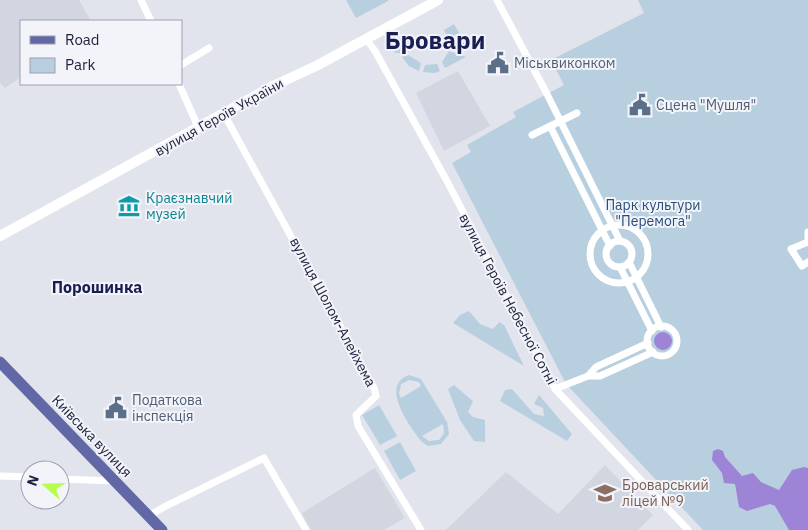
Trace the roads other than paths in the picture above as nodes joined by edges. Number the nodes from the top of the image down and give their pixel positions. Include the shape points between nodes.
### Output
1 (141, 0) edge
2 (438, 0) edge
3 (497, 0) edge
4 (151, 20) edge
5 (366, 40) junction
6 (209, 48) dead end
7 (182, 64) edge
8 (180, 85) edge
9 (577, 113) dead end
10 (224, 114) junction
11 (559, 122) junction
12 (550, 126) junction
13 (199, 128) junction
14 (532, 135) dead end
15 (612, 226) junction
16 (602, 231) junction
17 (808, 232) edge
18 (0, 236) edge
19 (808, 238) edge
20 (620, 241) junction
21 (808, 242) edge
22 (610, 246) junction
23 (629, 262) junction
24 (808, 262) edge
25 (620, 267) junction
26 (636, 277) junction
27 (627, 282) junction
28 (660, 327) junction
29 (652, 332) junction
30 (648, 343) junction
31 (653, 352) junction
32 (0, 362) edge
33 (588, 376) junction
34 (555, 389) junction
35 (0, 476) edge
36 (20, 477) edge
37 (70, 479) edge
38 (115, 481) junction
39 (149, 516) junction
40 (162, 530) edge
41 (306, 530) edge
42 (421, 530) edge
43 (688, 530) edge

1 - 4 street
2 - 5 main road, вулиця Героїв України
3 - 11 street
5 - 10 main road, вулиця Героїв України
5 - 34 street, вулиця Героїв Небесної Сотні via 375,50 448,183
6 - 7 street
8 - 13 street
9 - 11 street
10 - 13 main road, вулиця Героїв України
10 - 42 street, вулиця Шолом-Алейхема via 374,388 376,396 356,415 358,426
11 - 12 street
11 - 15 street
12 - 14 street
12 - 16 street
13 - 18 main road, вулиця Героїв України
15 - 16 street
15 - 20 street
15 - 26 street via 632,228 646,242 647,262
16 - 22 street
16 - 27 street via 591,249 594,268 608,280
17 - 19 street
20 - 22 street
20 - 23 street via 631,248
21 - 24 street via 791,249 802,266
22 - 25 street via 606,252 607,259
23 - 25 street
23 - 26 street
25 - 27 street
26 - 27 street
26 - 28 street
27 - 29 street
28 - 29 street
28 - 31 street via 673,331 677,344 667,355
29 - 30 street
30 - 31 street
30 - 33 street via 596,367
31 - 33 street via 600,376
32 - 38 main road, Київська вулиця
33 - 34 street
34 - 43 street, вулиця Героїв Небесної Сотні
35 - 36 street
37 - 38 street
38 - 39 main road, Київська вулиця
39 - 40 main road, Київська вулиця
39 - 41 street via 264,458

